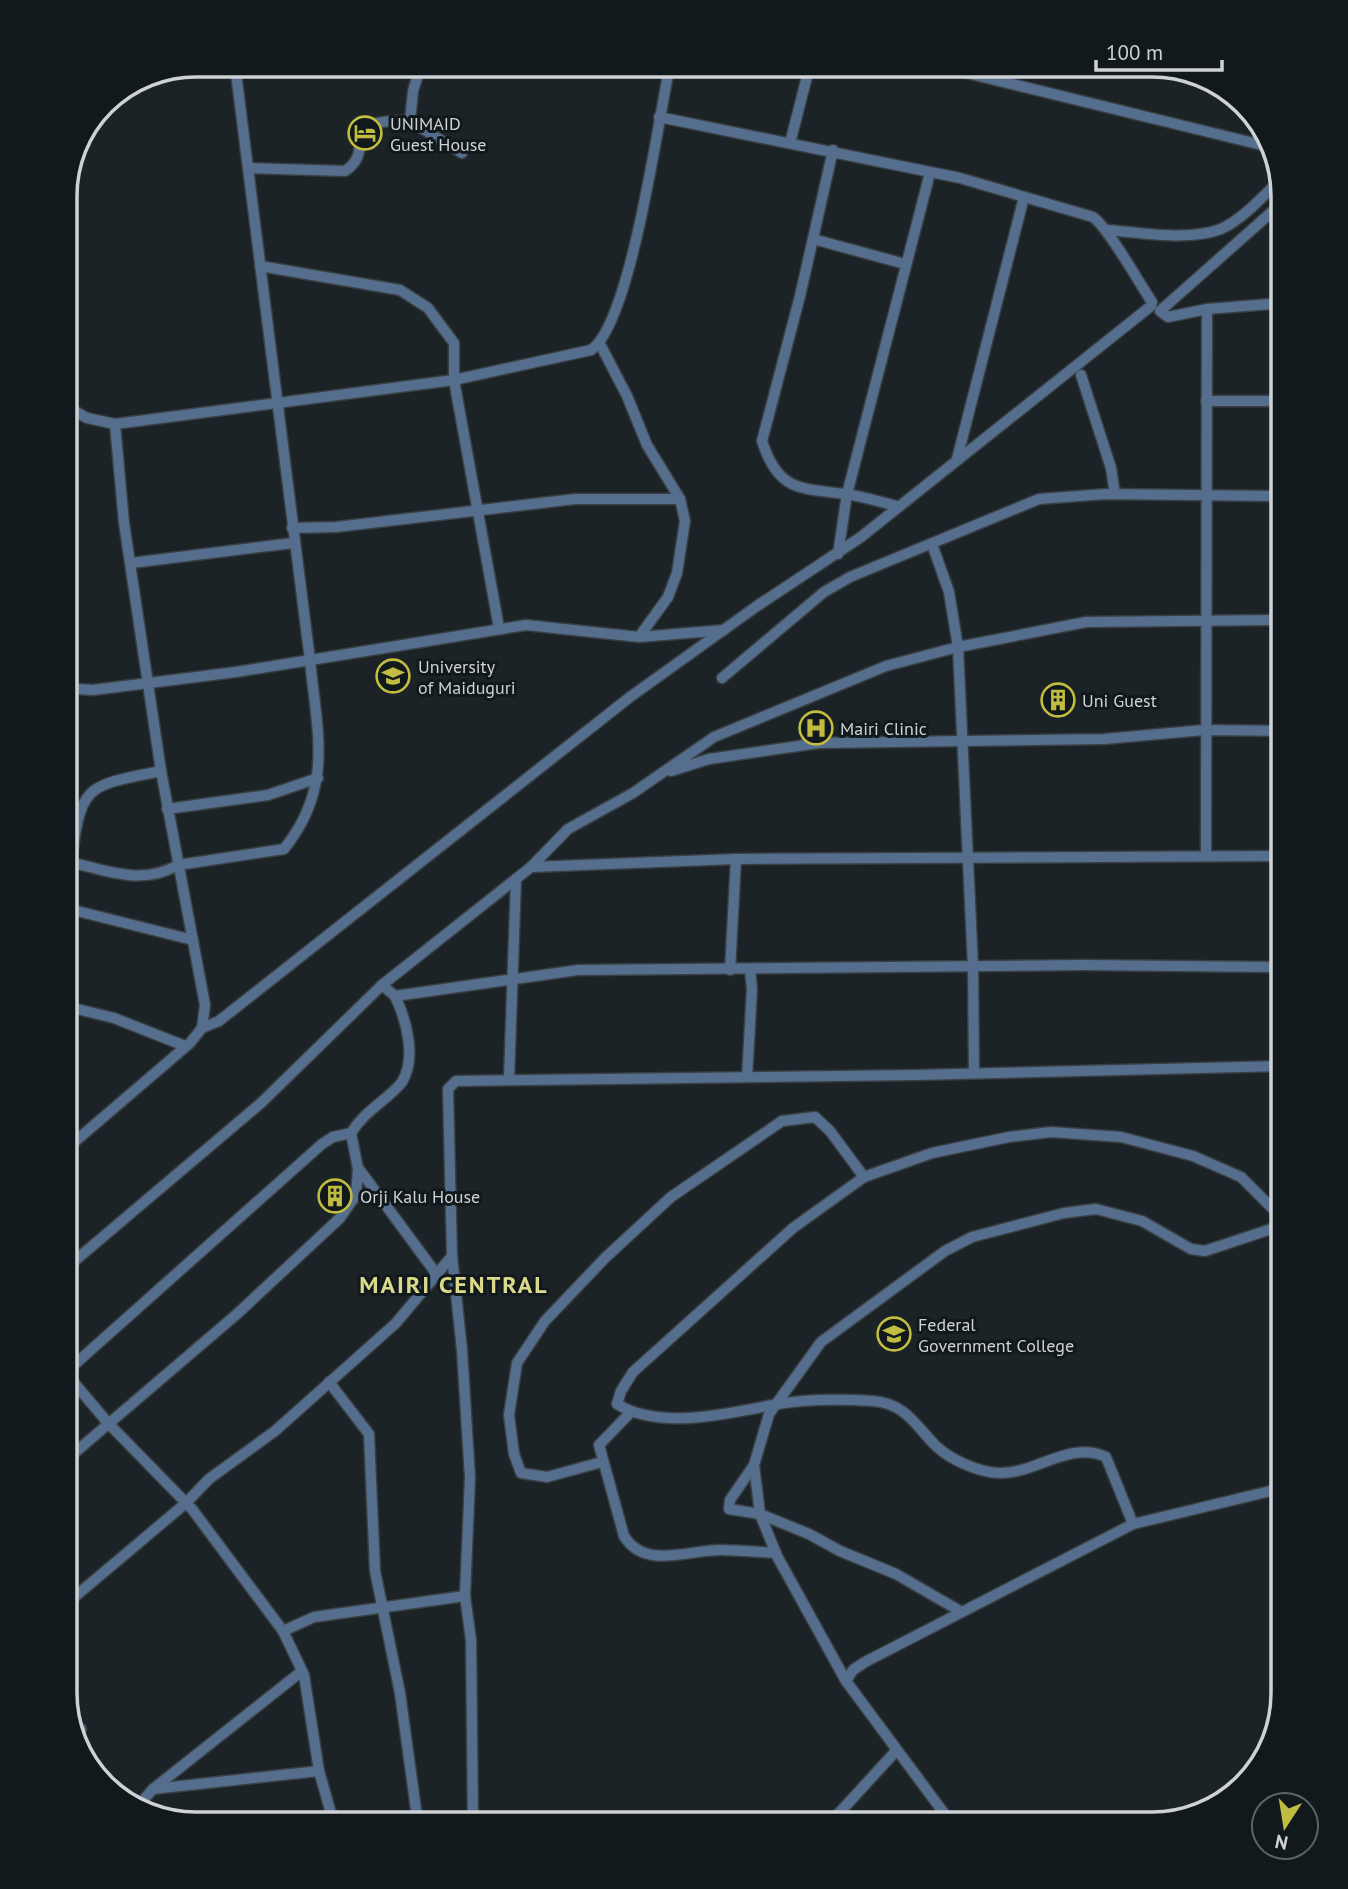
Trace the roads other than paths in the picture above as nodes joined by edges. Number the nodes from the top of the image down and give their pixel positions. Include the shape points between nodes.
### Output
1 (237, 77) edge
2 (417, 77) edge
3 (667, 77) edge
4 (807, 77) edge
5 (983, 77) edge
6 (659, 117) junction
7 (410, 121) junction
8 (790, 143) junction
9 (1259, 144) edge
10 (833, 150) junction
11 (462, 153) dead end
12 (248, 168) junction
13 (930, 173) junction
14 (1270, 188) edge
15 (1024, 197) junction
16 (1271, 213) edge
17 (1108, 230) junction
18 (813, 239) junction
19 (905, 264) junction
20 (260, 266) junction
21 (1271, 304) edge
22 (1207, 309) junction
23 (600, 344) junction
24 (1082, 375) dead end
25 (454, 380) junction
26 (1206, 401) junction
27 (1271, 401) edge
28 (279, 403) junction
29 (77, 413) edge
30 (115, 424) junction
31 (957, 460) junction
32 (847, 494) junction
33 (1115, 494) junction
34 (1205, 495) junction
35 (1271, 496) edge
36 (680, 499) junction
37 (897, 506) junction
38 (479, 509) junction
39 (292, 528) junction
40 (293, 543) junction
41 (932, 544) junction
42 (838, 554) junction
43 (131, 563) junction
44 (1205, 620) junction
45 (1271, 620) edge
46 (499, 628) junction
47 (724, 630) junction
48 (639, 637) junction
49 (958, 647) junction
50 (310, 660) junction
51 (722, 678) dead end
52 (149, 683) junction
53 (77, 689) edge
54 (1205, 730) junction
55 (1271, 731) edge
56 (964, 742) junction
57 (161, 771) junction
58 (659, 775) junction
59 (318, 778) junction
60 (167, 809) junction
61 (77, 820) edge
62 (1206, 855) junction
63 (1271, 856) edge
64 (968, 857) junction
65 (736, 859) junction
66 (77, 864) edge
67 (178, 865) junction
68 (531, 867) junction
69 (516, 879) junction
70 (77, 911) edge
71 (193, 940) junction
72 (973, 967) junction
73 (1271, 967) edge
74 (730, 970) junction
75 (750, 970) junction
76 (510, 977) junction
77 (382, 985) junction
78 (395, 996) junction
79 (77, 1009) edge
80 (202, 1028) junction
81 (186, 1046) junction
82 (1271, 1066) edge
83 (974, 1073) junction
84 (747, 1077) junction
85 (509, 1079) junction
86 (351, 1133) junction
87 (77, 1137) edge
88 (358, 1168) junction
89 (864, 1177) junction
90 (1271, 1207) edge
91 (1271, 1229) edge
92 (452, 1256) junction
93 (77, 1259) edge
94 (438, 1276) junction
95 (77, 1361) edge
96 (329, 1382) junction
97 (77, 1386) edge
98 (774, 1405) junction
99 (630, 1413) junction
100 (108, 1423) junction
101 (77, 1450) edge
102 (602, 1462) junction
103 (754, 1465) junction
104 (1271, 1491) edge
105 (186, 1503) junction
106 (760, 1514) junction
107 (1133, 1524) junction
108 (776, 1553) junction
109 (77, 1595) edge
110 (465, 1597) junction
111 (381, 1609) junction
112 (960, 1611) junction
113 (283, 1631) junction
114 (302, 1671) junction
115 (846, 1681) junction
116 (896, 1751) junction
117 (319, 1771) junction
118 (153, 1788) junction
119 (145, 1800) edge
120 (331, 1812) edge
121 (416, 1812) edge
122 (472, 1812) edge
123 (840, 1812) edge
124 (943, 1812) edge

1 - 12 street
2 - 7 street
3 - 6 street
4 - 8 street
5 - 9 street
6 - 8 street
6 - 23 street via 622,295
7 - 11 street
7 - 12 street via 374,122 362,132 358,150 345,170
8 - 10 street
10 - 13 street
10 - 18 street
12 - 20 street
13 - 15 street
13 - 19 street
14 - 17 street via 1231,222 1209,232 1162,235
15 - 17 street via 1093,217
15 - 31 street
16 - 22 street via 1160,311 1168,317
17 - 31 street via 1151,306
18 - 19 street
18 - 32 street via 762,442 769,463 788,484 806,491
19 - 32 street
20 - 25 street via 400,290 428,308 454,343
20 - 28 street
21 - 22 street
22 - 26 street
23 - 25 street via 591,350
23 - 36 street via 647,445
24 - 33 street
25 - 28 street
25 - 38 street
26 - 27 street
26 - 34 street
28 - 30 street
28 - 39 street
29 - 30 street
30 - 43 street
31 - 37 street
32 - 37 street
32 - 42 street
33 - 34 street
33 - 41 street via 1039,499
34 - 35 street
34 - 44 street
36 - 38 street via 575,499
36 - 48 street via 685,534 677,573 668,597
37 - 42 street
38 - 39 street
38 - 46 street
39 - 40 street
40 - 43 street
40 - 50 street
41 - 49 street via 949,592
41 - 51 street via 824,593
42 - 47 street
43 - 52 street
44 - 45 street
44 - 49 street via 1086,622
44 - 54 street
46 - 48 street via 539,625
46 - 50 street
47 - 48 street
47 - 80 street via 630,697 219,1021
49 - 56 street
49 - 58 street via 886,667 714,737
50 - 52 street
50 - 59 street
52 - 53 street
52 - 57 street
54 - 55 street
54 - 56 street via 1104,739
54 - 62 street
56 - 58 street via 819,743 709,760
56 - 64 street
57 - 60 street
57 - 61 street via 95,787 83,799
58 - 68 street via 568,829
59 - 60 street via 268,795
59 - 67 street via 314,800 284,849
60 - 67 street
62 - 63 street
62 - 64 street
64 - 65 street
64 - 72 street
65 - 68 street
65 - 74 street
66 - 67 street via 145,877
67 - 71 street
68 - 69 street
69 - 76 street
69 - 77 street
70 - 71 street
71 - 80 street via 205,1005
72 - 73 street
72 - 75 street
72 - 83 street
74 - 75 street
74 - 76 street via 578,970
75 - 84 street
76 - 78 street
76 - 85 street
77 - 78 street
77 - 93 street via 261,1104
78 - 86 street via 403,1013 410,1060 401,1082
79 - 81 street
80 - 81 street
81 - 87 street
82 - 83 street
83 - 84 street
84 - 85 street
85 - 92 street via 456,1081 448,1089
86 - 88 street
86 - 95 street via 323,1144
88 - 94 street
88 - 100 street via 356,1195 340,1218 237,1314
89 - 90 street via 932,1153 1009,1136 1051,1132 1121,1137 1193,1156 1241,1177
89 - 99 street via 793,1228 633,1372 617,1404
89 - 102 street via 815,1117 782,1121 671,1197 545,1321 517,1363 509,1415 521,1473 547,1477
91 - 98 street via 1205,1251 1191,1250 1142,1221 1096,1209 972,1237 945,1251 821,1342
92 - 94 street
92 - 110 street via 470,1478
94 - 96 street via 396,1323
96 - 105 street
96 - 111 street via 369,1434
97 - 100 street
98 - 99 street via 722,1415
98 - 103 street
98 - 107 street via 876,1401 900,1408 938,1448 960,1462 996,1473 1092,1450 1106,1457
99 - 102 street via 598,1445
100 - 101 street
100 - 105 street
102 - 108 street via 632,1549 650,1556 718,1550
103 - 106 street
103 - 106 street via 727,1506
104 - 107 street
105 - 109 street
105 - 113 street
106 - 108 street
106 - 112 street via 896,1574
107 - 112 street
108 - 115 street
110 - 111 street
110 - 122 street via 471,1640
111 - 113 street via 314,1617
111 - 121 street via 400,1693
112 - 115 street via 865,1662
113 - 114 street
114 - 117 street
114 - 118 street
115 - 116 street
116 - 123 street
116 - 124 street
117 - 118 street
117 - 120 street
118 - 119 street

